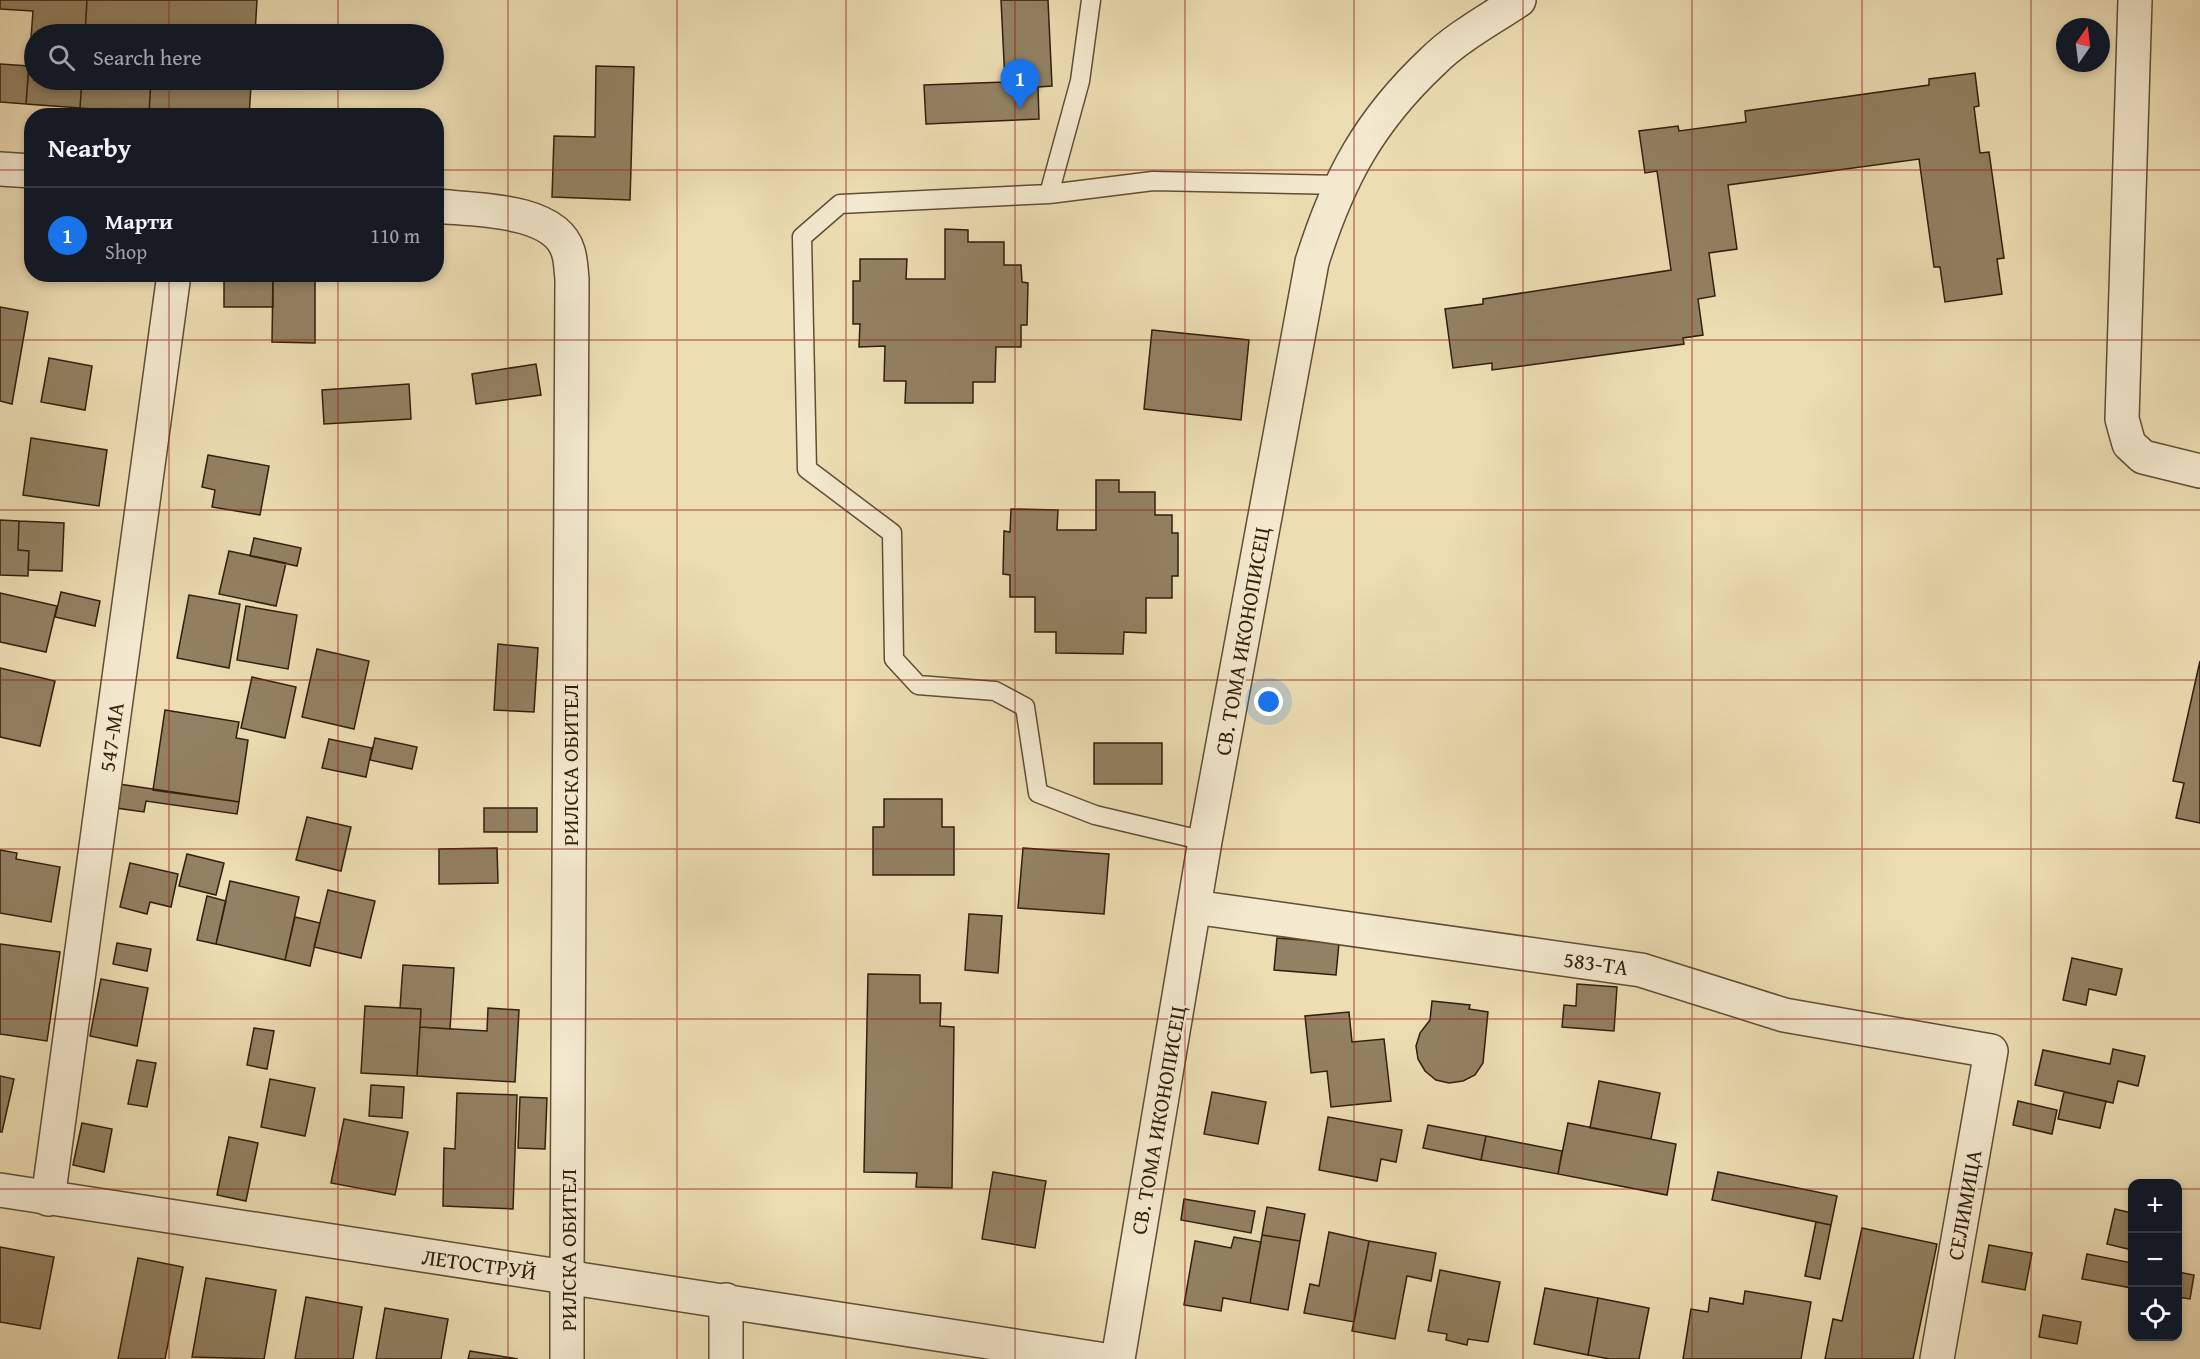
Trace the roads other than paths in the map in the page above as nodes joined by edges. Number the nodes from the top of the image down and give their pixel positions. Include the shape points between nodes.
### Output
1 (1091, 0) edge
2 (1519, 0) edge
3 (2135, 0) edge
4 (0, 169) edge
5 (24, 170) edge
6 (1341, 185) junction
7 (1049, 195) junction
8 (444, 207) edge
9 (173, 282) edge
10 (2200, 471) edge
11 (1205, 842) junction
12 (1194, 907) junction
13 (1991, 1051) joint
14 (0, 1190) edge
15 (48, 1199) junction
16 (567, 1277) junction
17 (726, 1300) junction
18 (567, 1359) edge
19 (726, 1359) edge
20 (1100, 1359) edge
21 (1118, 1359) edge
22 (1937, 1359) edge

1 - 7 lane via 1080,81
2 - 6 street, СВ. ТОМА ИКОНОПИСЕЦ via 1434,59 1380,118
3 - 10 street via 2122,419 2129,444 2144,457
4 - 5 street
6 - 7 lane via 1153,181
6 - 11 street, СВ. ТОМА ИКОНОПИСЕЦ via 1312,262
7 - 11 lane via 840,204 801,237 807,469 892,533 894,659 918,685 995,691 1025,706 1038,793 1095,815
8 - 16 street, РИЛСКА ОБИТЕЛ via 531,218 554,230 568,249 572,279
9 - 15 street, 547-МА
11 - 12 street, СВ. ТОМА ИКОНОПИСЕЦ
12 - 13 street, 583-ТА via 1641,970 1784,1015
12 - 21 street, СВ. ТОМА ИКОНОПИСЕЦ
13 - 22 street, СЕЛИМИЦА
14 - 15 street, ЛЕТОСТРУЙ
15 - 16 street, ЛЕТОСТРУЙ
16 - 17 street, ЛЕТОСТРУЙ
16 - 18 street, РИЛСКА ОБИТЕЛ
17 - 19 street
17 - 20 street, ЛЕТОСТРУЙ

